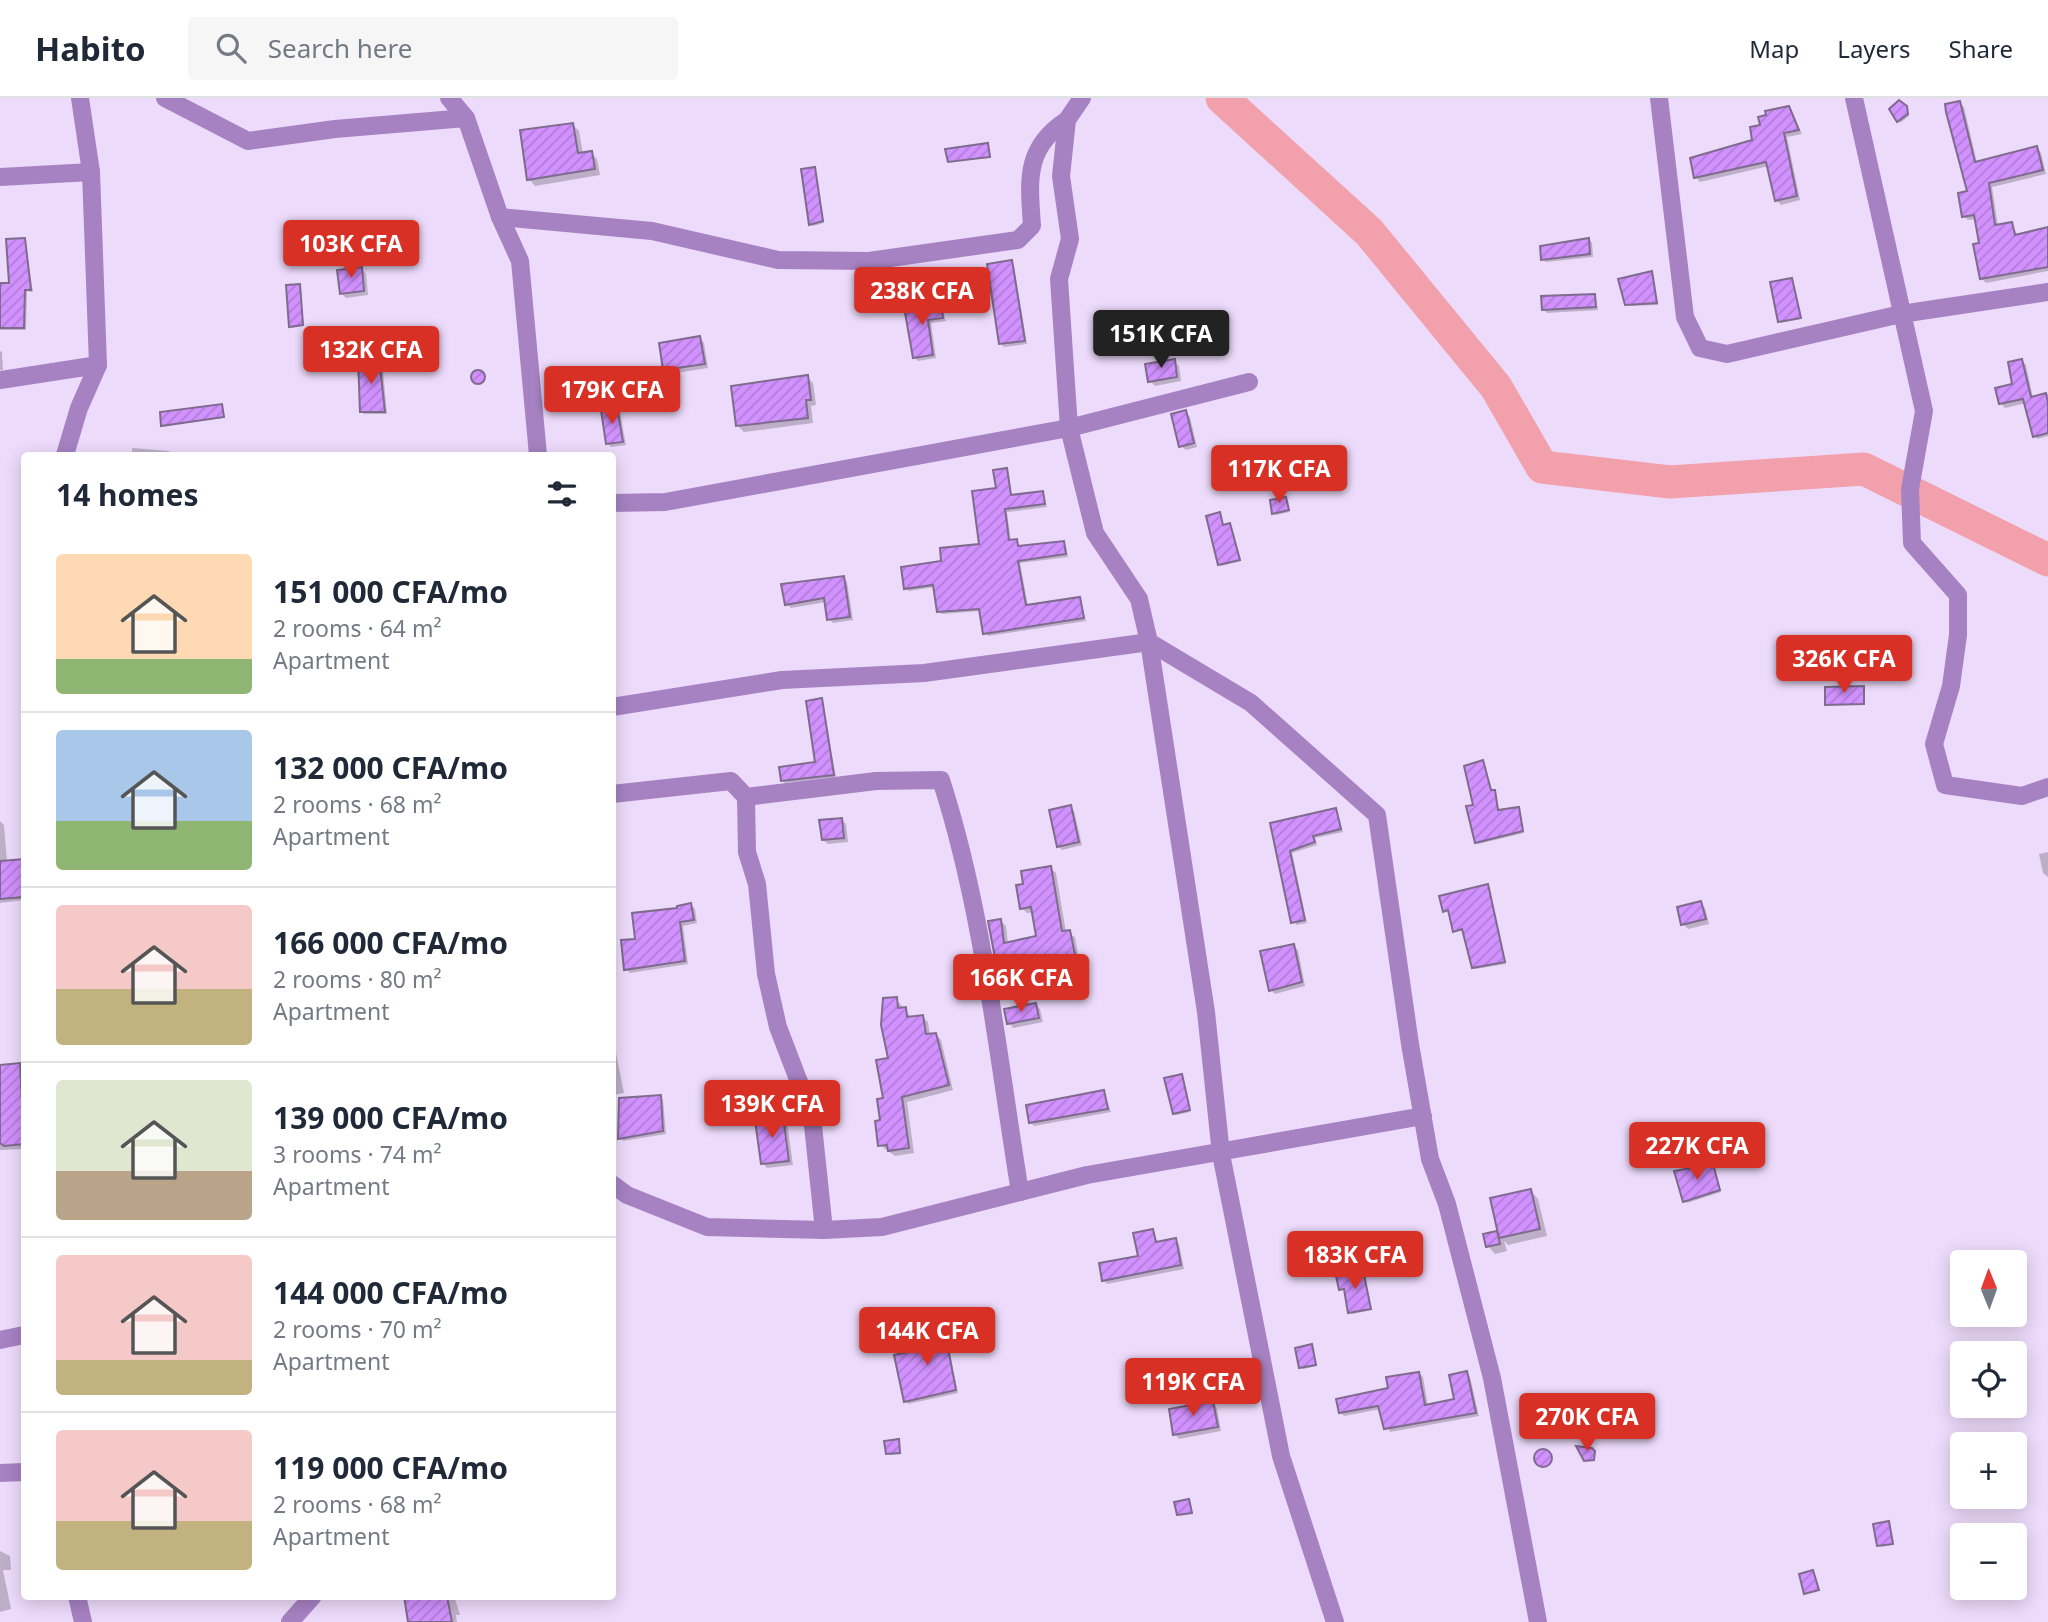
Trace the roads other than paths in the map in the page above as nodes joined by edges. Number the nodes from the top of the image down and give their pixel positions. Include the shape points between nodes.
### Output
1 (80, 98) edge
2 (165, 98) edge
3 (449, 98) edge
4 (1082, 98) edge
5 (1659, 98) edge
6 (1854, 98) edge
7 (466, 118) junction
8 (1067, 120) junction
9 (91, 172) junction
10 (0, 177) edge
11 (500, 217) junction
12 (2048, 292) edge
13 (1901, 314) junction
14 (98, 365) junction
15 (0, 380) edge
16 (1249, 382) dead end
17 (1069, 428) junction
18 (66, 452) edge
19 (538, 452) edge
20 (616, 503) edge
21 (1149, 642) junction
22 (616, 706) edge
23 (2048, 788) edge
24 (616, 794) edge
25 (746, 797) junction
26 (1423, 1115) junction
27 (1221, 1154) junction
28 (616, 1187) edge
29 (1020, 1192) junction
30 (824, 1230) junction
31 (21, 1336) edge
32 (0, 1340) edge
33 (21, 1472) edge
34 (0, 1473) edge
35 (78, 1600) edge
36 (309, 1600) edge
37 (82, 1622) edge
38 (290, 1622) edge
39 (1335, 1622) edge
40 (1538, 1622) edge

1 - 9 street
2 - 7 street via 248,141
3 - 7 street
4 - 8 street
5 - 13 street via 1685,317 1700,348 1727,354
6 - 13 street
7 - 11 street
8 - 11 street via 1051,131 1029,170 1032,226 1018,240 869,261 778,260 652,231
8 - 17 street via 1061,176 1070,239 1059,279
9 - 10 street
9 - 14 street
11 - 19 street via 520,261
12 - 13 street
13 - 23 street via 1924,411 1910,489 1912,543 1958,595 1951,686 1934,744 1945,785 2022,796
14 - 15 street
14 - 18 street
16 - 17 street
17 - 20 street via 665,502
17 - 21 street via 1095,534 1139,599
21 - 22 street via 924,673 782,680
21 - 26 street via 1251,702 1377,815
21 - 27 street via 1206,1012
24 - 25 street via 731,780
25 - 29 street via 876,781 942,780 982,961
25 - 30 street via 747,852 761,910 766,974 782,1040 812,1116
26 - 27 street
26 - 40 street via 1430,1159 1447,1203 1492,1378
27 - 29 street via 1087,1175
27 - 39 street via 1281,1456
28 - 30 street via 707,1227
29 - 30 street via 882,1227
31 - 32 street
33 - 34 street
35 - 37 street
36 - 38 street

